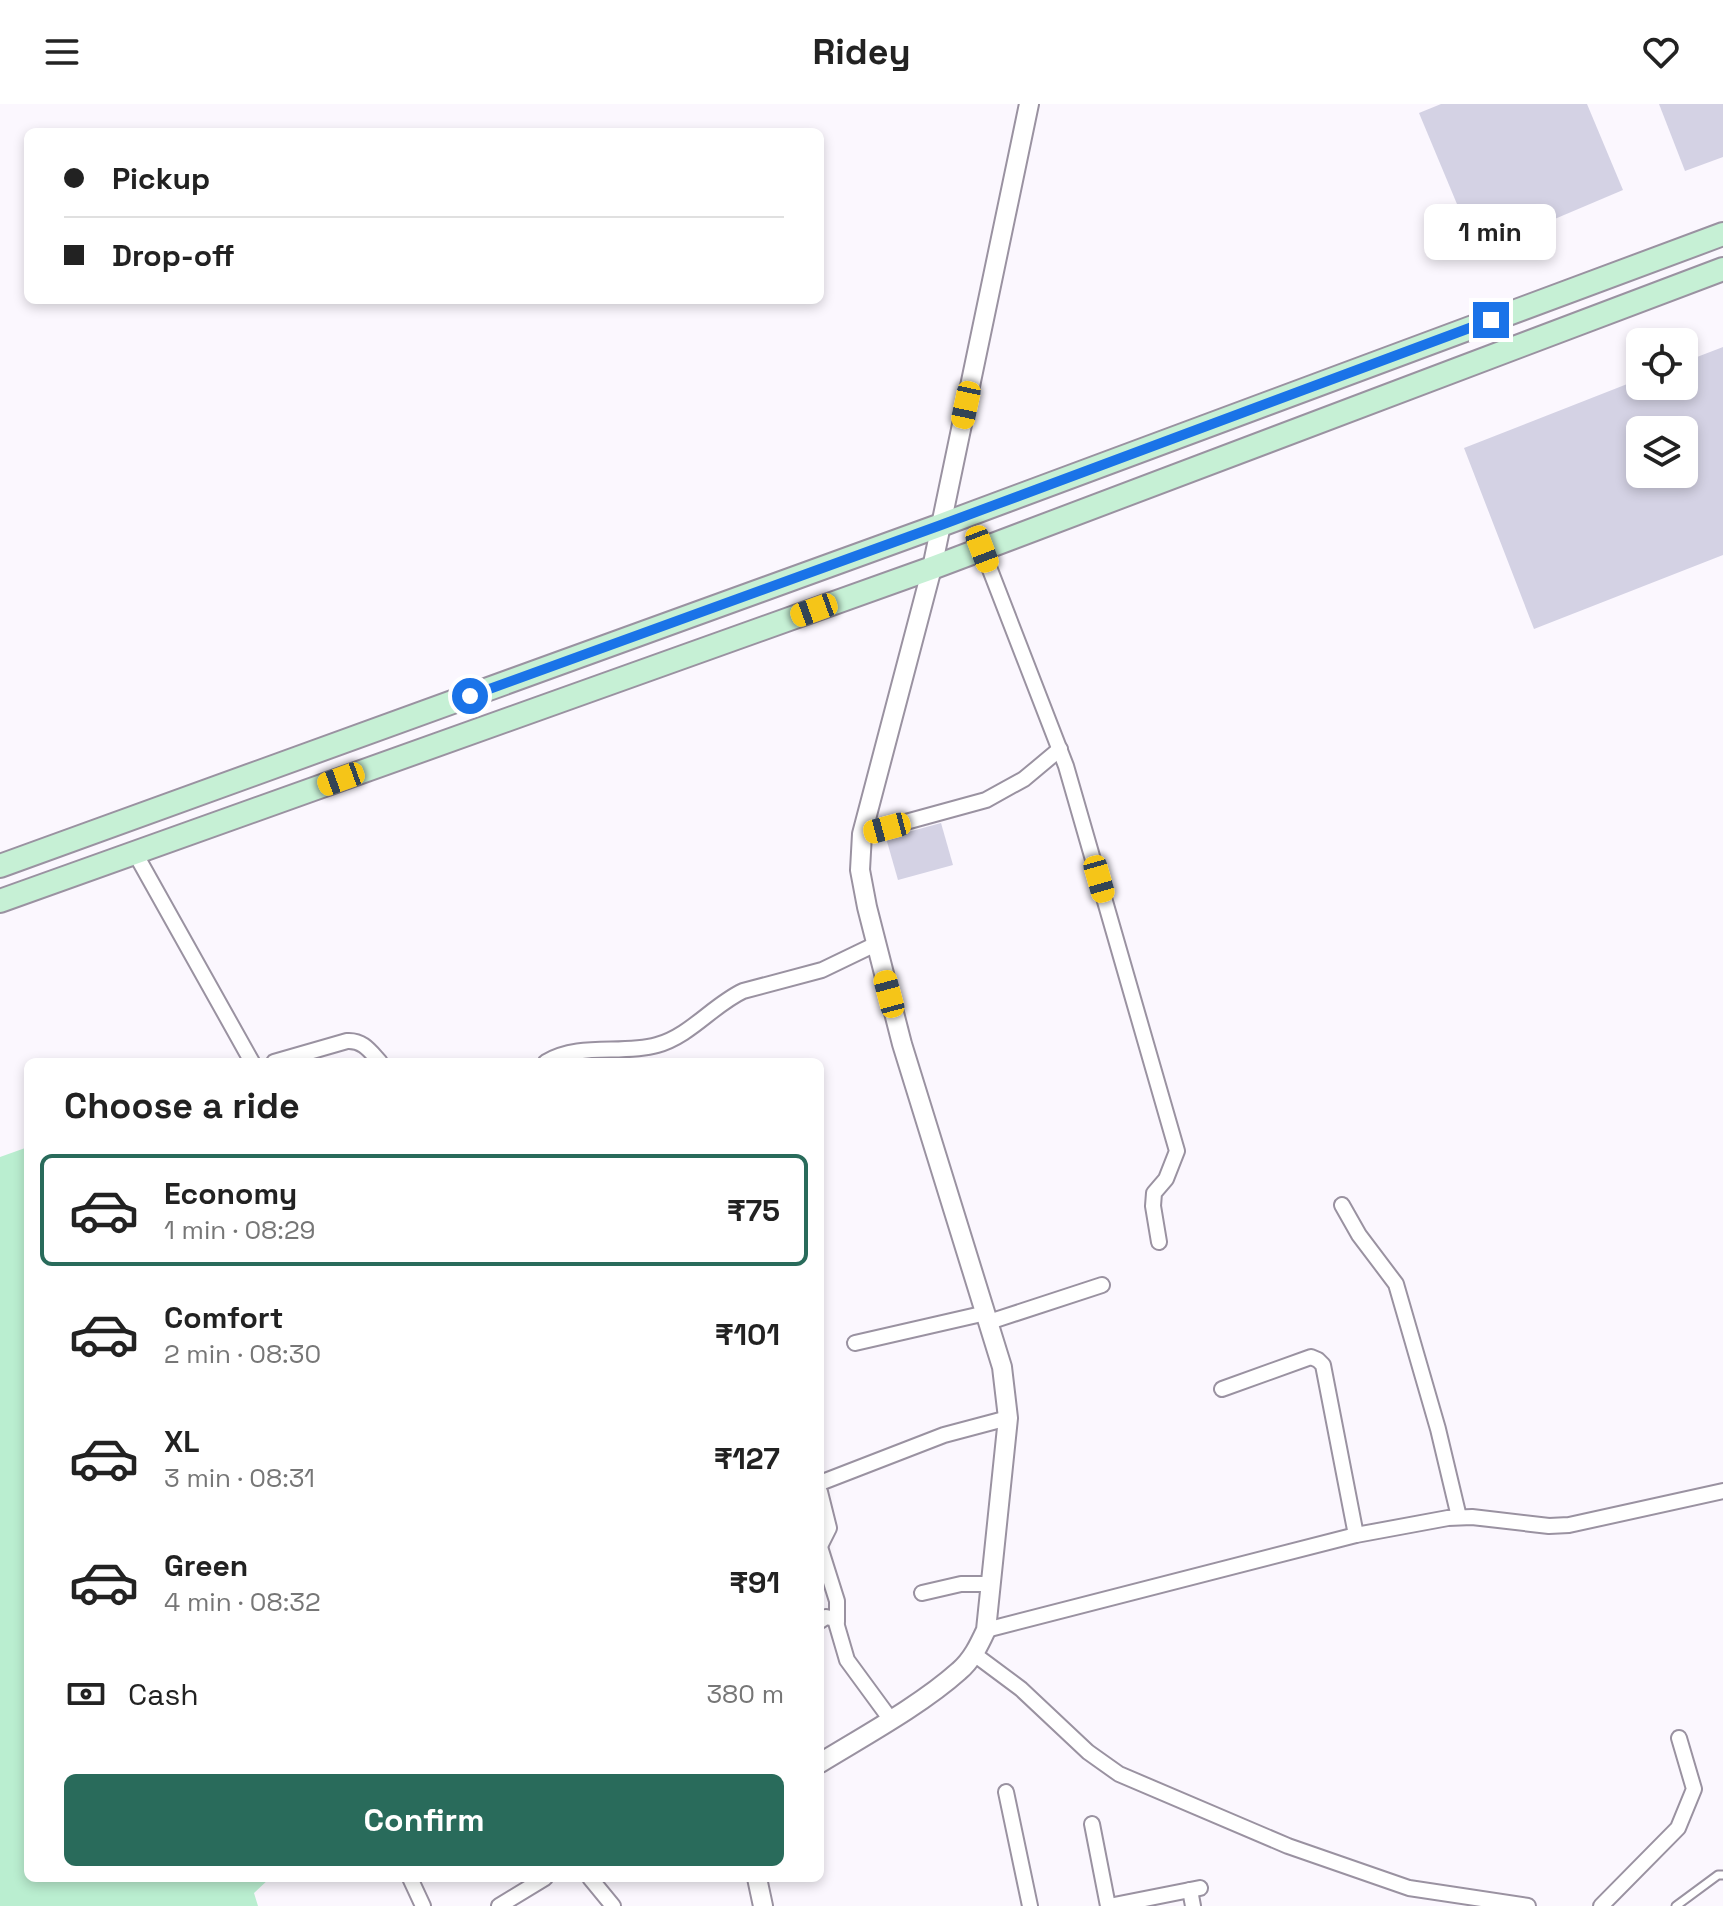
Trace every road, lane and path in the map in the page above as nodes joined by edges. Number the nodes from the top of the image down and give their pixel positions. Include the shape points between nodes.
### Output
1 (1029, 104) edge
2 (1723, 234) edge
3 (1723, 269) edge
4 (941, 525) junction
5 (982, 549) junction
6 (932, 568) junction
7 (1060, 749) junction
8 (862, 834) junction
9 (135, 853) junction
10 (0, 866) edge
11 (0, 901) edge
12 (876, 944) junction
13 (250, 1058) edge
14 (288, 1058) edge
15 (376, 1058) edge
16 (556, 1058) edge
17 (1342, 1205) dead end
18 (1159, 1242) dead end
19 (1102, 1285) dead end
20 (988, 1318) junction
21 (855, 1343) dead end
22 (1222, 1389) dead end
23 (1008, 1418) junction
24 (824, 1481) edge
25 (1723, 1491) edge
26 (824, 1508) edge
27 (1459, 1517) junction
28 (1356, 1535) junction
29 (824, 1539) edge
30 (824, 1560) edge
31 (991, 1584) junction
32 (922, 1593) dead end
33 (824, 1620) edge
34 (837, 1622) junction
35 (986, 1630) junction
36 (974, 1654) junction
37 (891, 1720) junction
38 (1679, 1738) dead end
39 (824, 1761) edge
40 (1006, 1792) dead end
41 (1092, 1824) dead end
42 (1723, 1875) edge
43 (412, 1882) edge
44 (538, 1882) edge
45 (593, 1882) edge
46 (758, 1882) edge
47 (423, 1906) edge
48 (499, 1906) edge
49 (613, 1906) edge
50 (763, 1906) edge
51 (1030, 1906) edge
52 (1108, 1906) edge
53 (1193, 1906) edge
54 (1528, 1906) edge
55 (1601, 1906) edge
56 (1676, 1906) edge

1 - 4 street
2 - 4 main road
3 - 5 main road
4 - 6 street
4 - 10 main road
5 - 6 main road
5 - 7 street
6 - 8 street
6 - 9 main road
7 - 8 street via 1024,779 986,800
7 - 18 street via 1177,1151 1154,1193
8 - 12 street via 860,870
9 - 11 main road
9 - 13 street
12 - 16 street via 822,970 743,991 658,1045 574,1051
12 - 20 street
14 - 15 street via 355,1040
17 - 27 street via 1396,1284
19 - 20 street
20 - 21 street
20 - 23 street via 1002,1367
22 - 28 street via 1311,1357 1323,1365
23 - 24 street via 944,1435
23 - 31 street
25 - 27 street via 1569,1525
26 - 29 street via 829,1528
27 - 28 street
28 - 35 street
30 - 34 street via 837,1601
31 - 32 street
31 - 35 street
33 - 34 street via 832,1617
34 - 37 street via 847,1660
35 - 36 street
36 - 37 street via 960,1671
36 - 54 street via 1119,1774 1288,1846 1409,1888
37 - 39 street
38 - 55 street via 1694,1789 1678,1828
40 - 51 street
41 - 52 street
42 - 56 lane
43 - 47 street
44 - 48 street
45 - 49 street
46 - 50 street
52 - 53 street via 1195,1889

